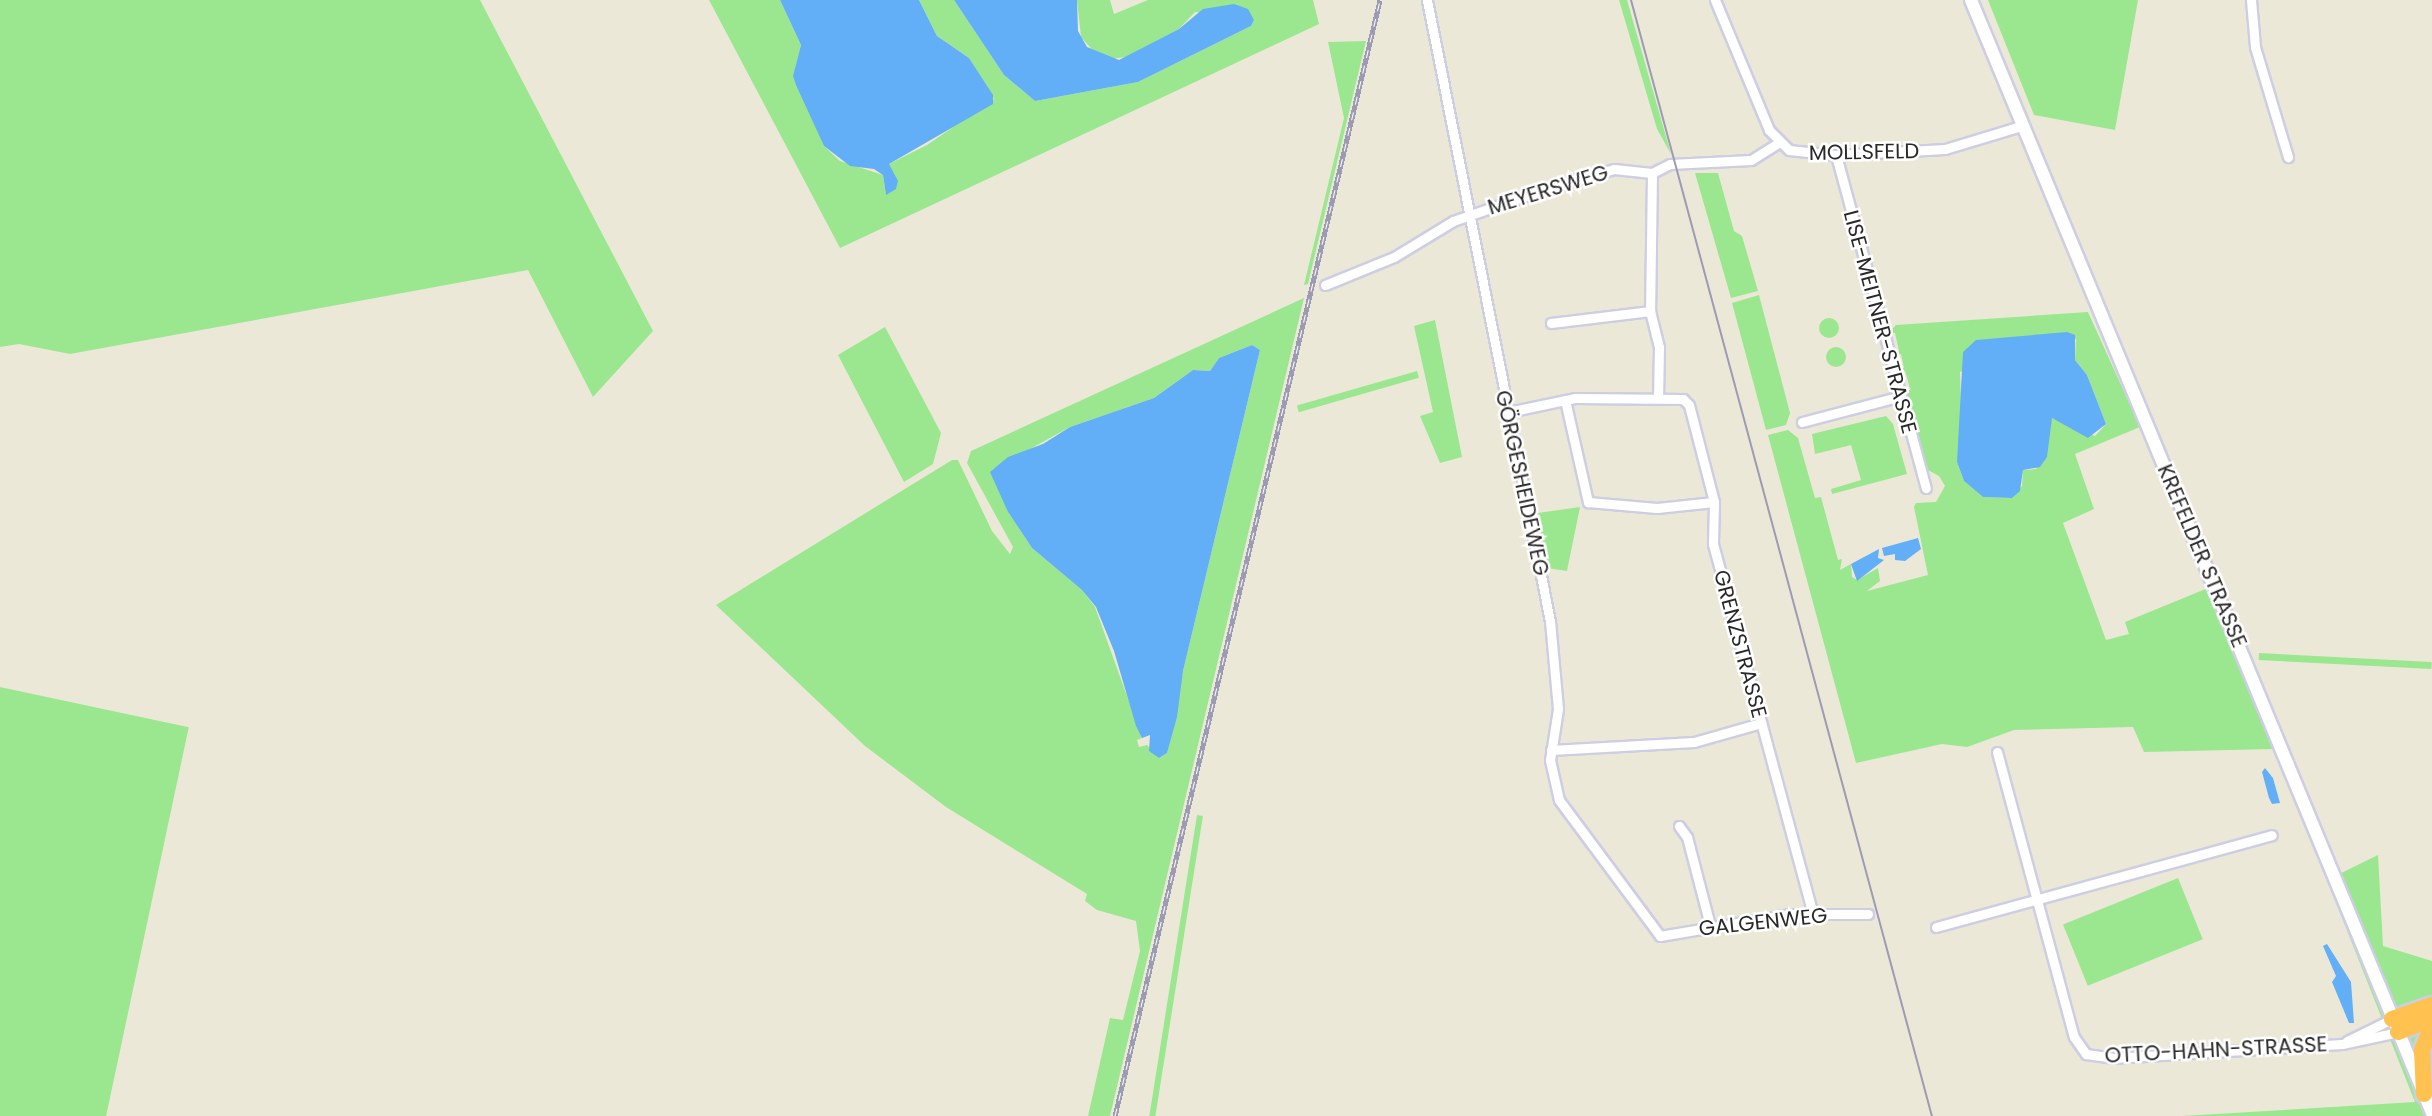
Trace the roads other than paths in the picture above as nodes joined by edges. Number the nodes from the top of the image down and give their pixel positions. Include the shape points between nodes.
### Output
1 (1427, 0) edge
2 (1715, 0) edge
3 (1971, 0) edge
4 (2251, 0) edge
5 (2021, 126) junction
6 (1778, 142) junction
7 (1836, 155) junction
8 (2287, 157) dead end
9 (1652, 173) junction
10 (1468, 216) junction
11 (1325, 285) dead end
12 (1650, 311) junction
13 (1551, 323) dead end
14 (1900, 396) junction
15 (1658, 398) junction
16 (1565, 401) junction
17 (1508, 412) junction
18 (1802, 422) dead end
19 (1926, 488) dead end
20 (1714, 502) junction
21 (1761, 723) junction
22 (1551, 750) junction
23 (1997, 752) dead end
24 (1679, 826) dead end
25 (2272, 835) dead end
26 (2036, 899) junction
27 (1813, 914) junction
28 (1867, 914) dead end
29 (1710, 925) junction
30 (1936, 926) dead end
31 (1660, 936) joint
32 (2432, 1006) edge
33 (2432, 1019) edge
34 (2395, 1025) junction
35 (2432, 1026) edge
36 (2342, 1044) junction
37 (2424, 1094) junction
38 (2432, 1113) edge

1 - 10 street, GÖRGESHEIDEWEG
2 - 6 street, MOLLSFELD
3 - 5 main road, KREFELDER STRASSE
4 - 8 street via 2255,47
5 - 7 street, MOLLSFELD via 1945,149
5 - 34 main road, KREFELDER STRASSE
6 - 7 street, MOLLSFELD via 1803,155
6 - 9 street, MEYERSWEG via 1751,160 1671,163
7 - 14 street, LISE-MEITNER-STRASSE
9 - 10 street, MEYERSWEG via 1614,169
9 - 12 street
10 - 11 street, MEYERSWEG via 1394,257
10 - 17 street, GÖRGESHEIDEWEG
12 - 13 street
12 - 15 street via 1659,347
14 - 18 street
14 - 19 street, LISE-MEITNER-STRASSE
15 - 16 street, GRENZSTRASSE
15 - 20 street, GRENZSTRASSE via 1683,398 1689,405
16 - 17 street, GRENZSTRASSE
16 - 20 street via 1588,502 1657,508
17 - 22 street, GÖRGESHEIDEWEG via 1550,621 1558,709
20 - 21 street, GRENZSTRASSE via 1713,544
21 - 22 street via 1695,742
21 - 27 street, GRENZSTRASSE
22 - 31 street, GÖRGESHEIDEWEG via 1553,784 1567,815
23 - 26 street, OTTO-HAHN-STRASSE
24 - 29 street via 1687,837
25 - 26 street
26 - 30 street
26 - 36 street, OTTO-HAHN-STRASSE via 2074,1037 2086,1054 2113,1058
27 - 28 street, GALGENWEG
27 - 29 street, GALGENWEG
29 - 31 street, GALGENWEG
32 - 34 highway
33 - 34 highway
34 - 36 street, OTTO-HAHN-STRASSE
34 - 36 street, OTTO-HAHN-STRASSE
34 - 37 main road, KREFELDER STRASSE
35 - 37 highway via 2422,1050
37 - 38 main road, KREFELDER STRASSE

